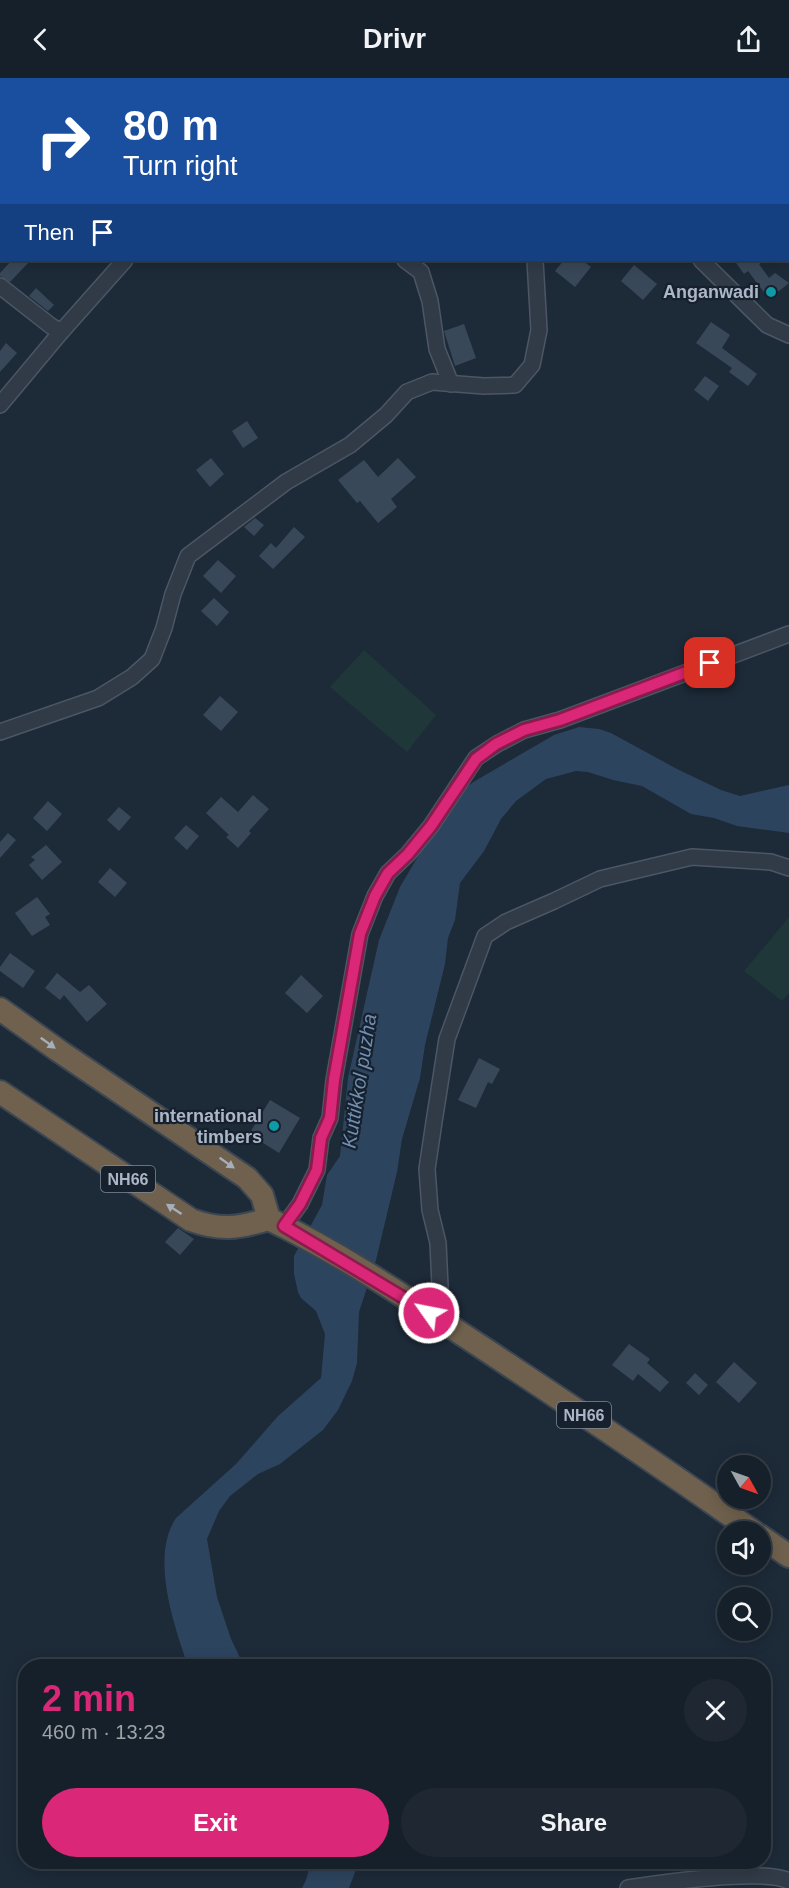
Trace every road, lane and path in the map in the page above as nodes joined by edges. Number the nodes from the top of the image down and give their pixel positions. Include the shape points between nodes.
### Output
1 (124, 261) edge
2 (406, 261) edge
3 (535, 261) edge
4 (702, 261) edge
5 (0, 286) edge
6 (61, 332) junction
7 (789, 335) edge
8 (451, 384) junction
9 (0, 405) edge
10 (789, 634) edge
11 (0, 732) edge
12 (789, 868) edge
13 (0, 1009) edge
14 (0, 1092) edge
15 (283, 1226) junction
16 (421, 1308) junction
17 (738, 1521) edge
18 (771, 1544) edge
19 (789, 1556) edge
20 (789, 1881) edge
21 (628, 1888) edge

1 - 6 street
2 - 8 street via 421,272 437,349
3 - 8 street via 539,330 532,365 515,385
4 - 7 street via 767,325
5 - 6 street
6 - 9 street
8 - 11 street via 432,382 407,392 350,445 286,482 188,556 152,659 132,677 98,698
10 - 15 street via 524,730 476,759 431,826 388,873 375,896 360,934 330,1118 321,1138 317,1170 300,1204
12 - 16 street via 771,862 692,857 600,879 506,922 486,936 447,1039 427,1169 440,1286
13 -> 15 highway via 247,1178
15 -> 14 highway, NH66 via 225,1228 190,1220
15 - 16 highway, NH66
16 - 17 highway, NH66
18 - 19 highway
20 - 21 street via 760,1876

